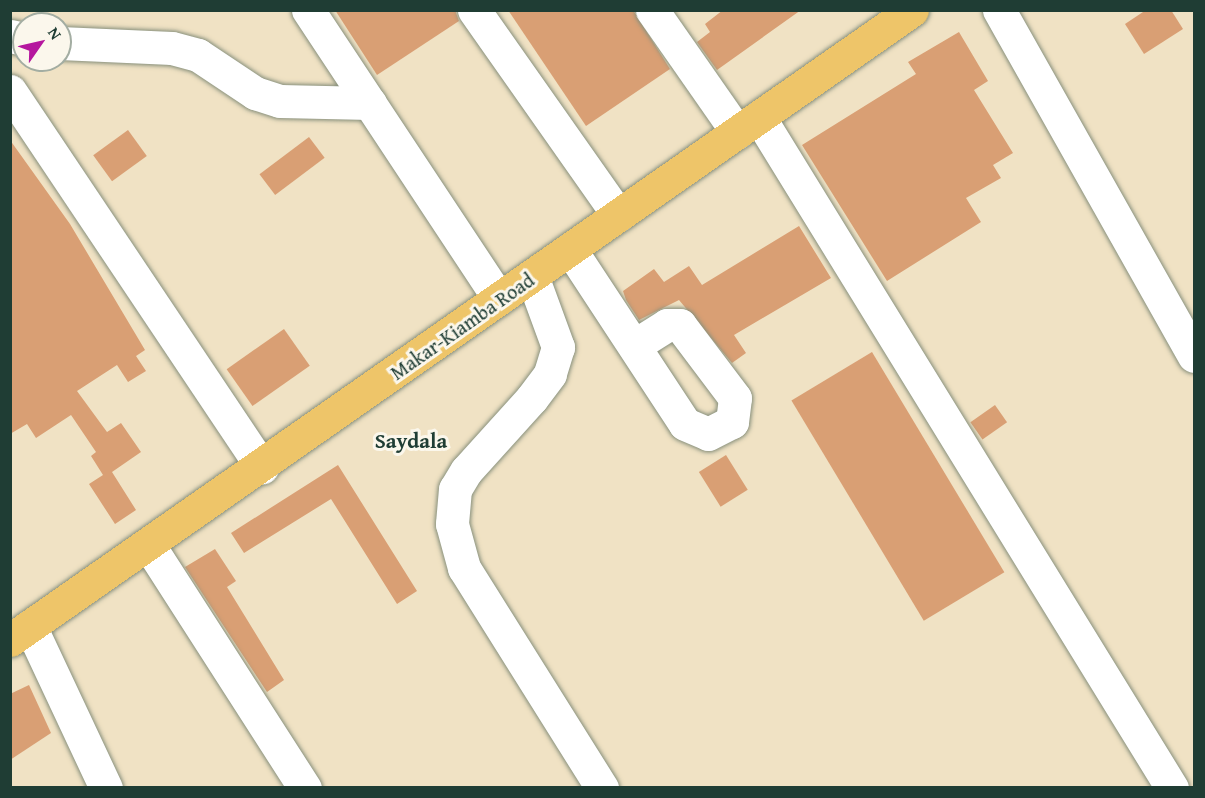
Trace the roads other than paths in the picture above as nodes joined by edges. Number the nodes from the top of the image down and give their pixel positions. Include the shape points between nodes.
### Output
1 (308, 10) edge
2 (474, 10) edge
3 (652, 10) edge
4 (912, 10) edge
5 (999, 10) edge
6 (72, 44) edge
7 (10, 91) edge
8 (370, 103) junction
9 (748, 124) junction
10 (618, 215) junction
11 (570, 249) junction
12 (532, 276) junction
13 (499, 299) junction
14 (635, 345) dead end
15 (1194, 357) edge
16 (262, 467) junction
17 (150, 547) junction
18 (20, 633) edge
19 (106, 788) edge
20 (305, 788) edge
21 (602, 788) edge
22 (1172, 788) edge

1 - 8 street
2 - 10 street
3 - 9 street
4 - 9 main road, Makar-Kiamba Road
5 - 15 street
6 - 8 street via 172,48 198,55 255,93 280,101
7 - 16 street
8 - 13 street
9 - 10 main road, Makar-Kiamba Road
9 - 22 street
10 - 11 main road, Makar-Kiamba Road
11 - 12 main road, Makar-Kiamba Road
11 - 14 street
12 - 13 main road, Makar-Kiamba Road
12 - 21 street via 558,347 550,374 466,471 455,489 452,524 464,568
13 - 16 main road, Makar-Kiamba Road
16 - 17 main road, Makar-Kiamba Road
17 - 18 main road, Makar-Kiamba Road
17 - 20 street
18 - 19 street

